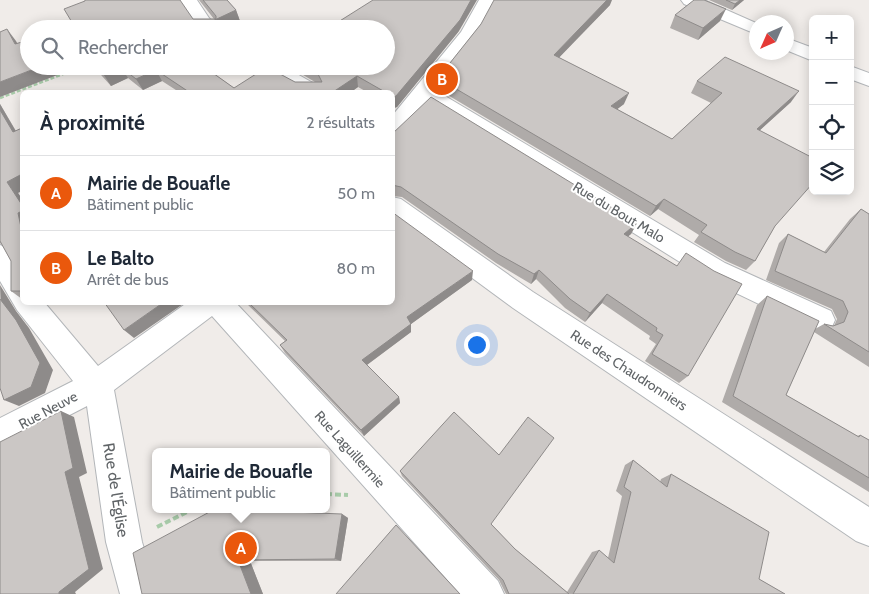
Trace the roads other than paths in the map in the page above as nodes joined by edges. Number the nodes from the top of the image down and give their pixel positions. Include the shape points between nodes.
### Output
1 (188, 0) edge
2 (488, 0) edge
3 (690, 0) edge
4 (201, 20) edge
5 (749, 26) edge
6 (794, 47) edge
7 (809, 53) edge
8 (854, 74) edge
9 (284, 75) edge
10 (869, 80) edge
11 (310, 90) edge
12 (423, 92) junction
13 (395, 127) edge
14 (395, 208) edge
15 (0, 256) edge
16 (20, 291) edge
17 (29, 305) edge
18 (206, 305) edge
19 (220, 305) edge
20 (821, 320) edge
21 (95, 386) junction
22 (0, 435) edge
23 (869, 528) edge
24 (139, 594) edge
25 (485, 594) edge

1 - 4 street
2 - 12 street via 469,34
3 - 5 street
6 - 7 street
8 - 10 street
9 - 11 street
12 - 13 street
12 - 20 street, Rue du Bout Malo via 716,270
14 - 23 street, Rue des Chaudronniers via 523,300
15 - 16 street
17 - 21 street, Rue de l'Église
18 - 21 street, Rue Neuve
19 - 25 street, Rue Laguillermie
21 - 22 street, Rue Neuve
21 - 24 street, Rue de l'Église via 101,396 124,542

